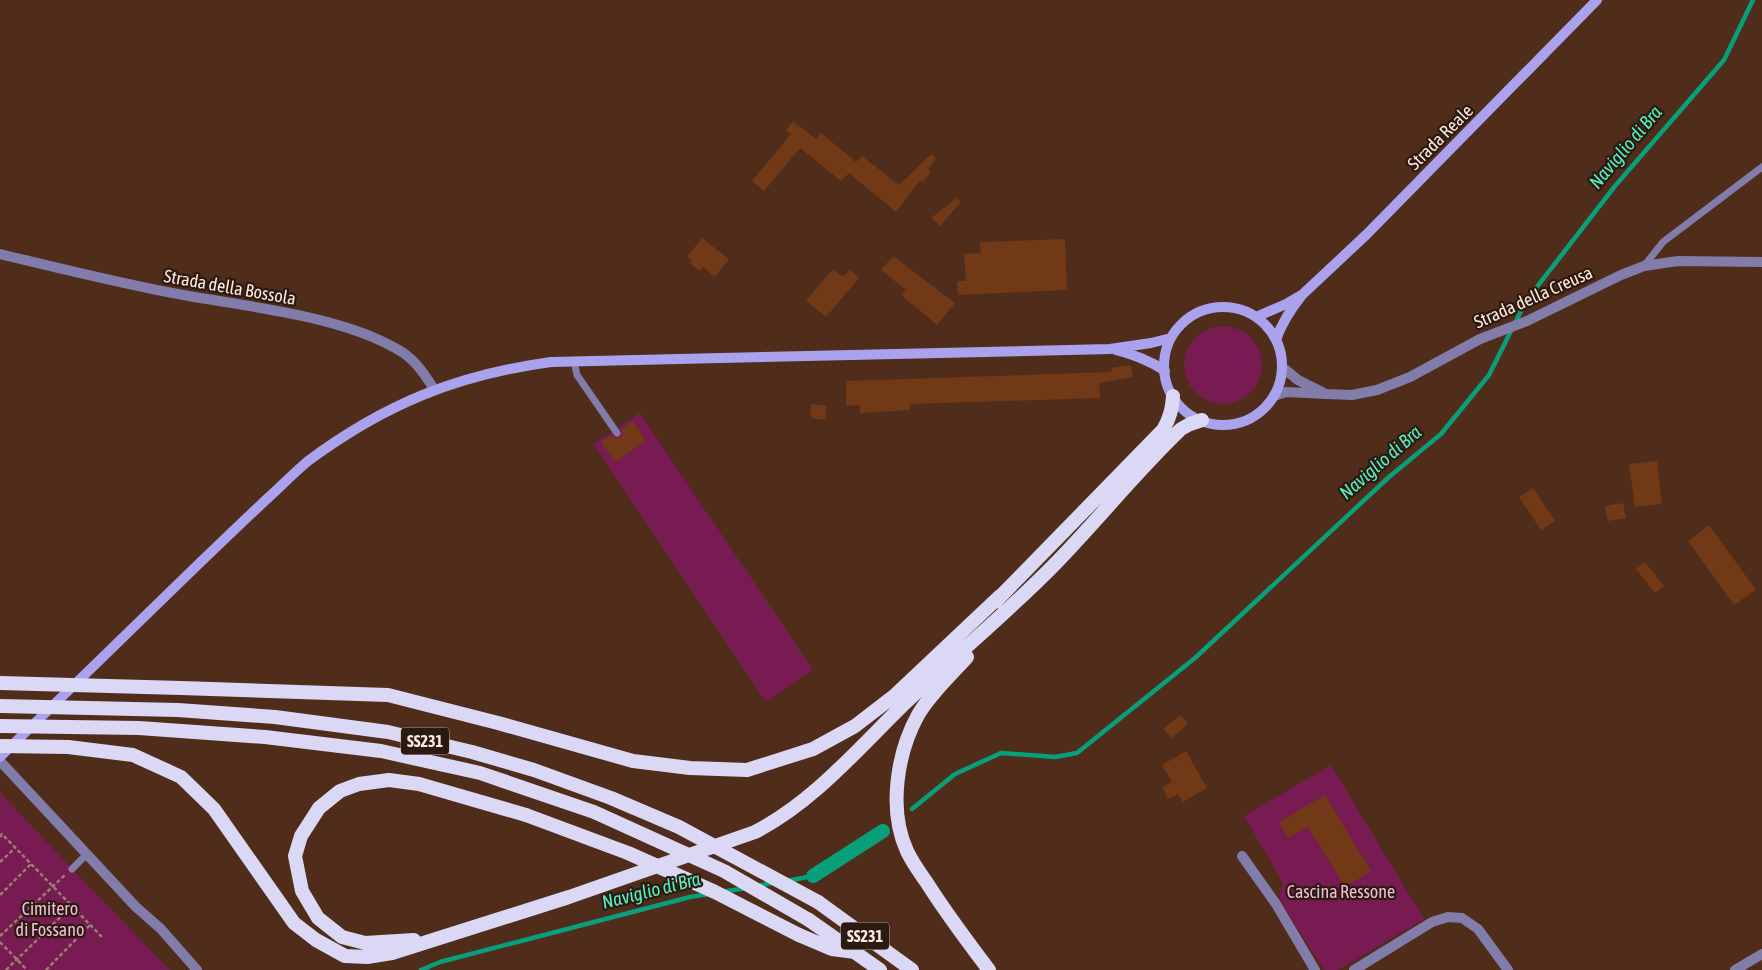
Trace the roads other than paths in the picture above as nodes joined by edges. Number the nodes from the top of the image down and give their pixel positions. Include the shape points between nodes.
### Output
1 (1597, 0) edge
2 (1762, 167) edge
3 (0, 254) edge
4 (1762, 262) edge
5 (1644, 266) junction
6 (1303, 294) junction
7 (1256, 317) junction
8 (1171, 338) junction
9 (1276, 340) junction
10 (1110, 349) junction
11 (574, 361) junction
12 (1282, 367) junction
13 (1164, 372) junction
14 (434, 389) junction
15 (1326, 394) junction
16 (1173, 396) junction
17 (1274, 396) junction
18 (1202, 420) junction
19 (617, 433) dead end
20 (1000, 596) junction
21 (1013, 606) junction
22 (0, 683) edge
23 (906, 702) junction
24 (0, 706) edge
25 (0, 726) edge
26 (0, 746) edge
27 (0, 757) edge
28 (0, 761) edge
29 (86, 855) junction
30 (1242, 856) dead end
31 (72, 869) road end
32 (440, 938) junction
33 (858, 953) junction
34 (1762, 954) edge
35 (197, 970) edge
36 (880, 970) edge
37 (912, 970) edge
38 (989, 970) edge
39 (1315, 970) edge
40 (1354, 970) edge
41 (1508, 970) edge
42 (1735, 970) edge

1 - 6 main road, Strada Reale via 1367,234
2 - 5 lane via 1663,242
3 - 14 street, Strada della Bossola via 143,288 287,314 355,331 402,352 419,367
4 - 5 street, Strada della Creusa via 1678,260
5 - 15 street, Strada della Creusa via 1527,322 1480,339 1377,390 1352,395
6 - 7 main road, Strada Reale
6 - 9 main road, Strada Reale via 1286,316
7 - 8 main road via 1232,307 1214,307 1183,322
7 - 9 main road
8 - 10 main road
8 - 13 main road
9 - 12 main road
10 - 11 main road
10 - 13 main road via 1134,354
11 - 14 main road via 520,366
11 - 19 lane via 578,375
12 - 15 street, Strada della Creusa via 1298,380
12 - 17 main road
13 - 16 main road
14 - 27 main road via 386,410 307,462
15 - 17 street, Strada della Creusa via 1286,392
16 - 18 main road via 1191,415
16 - 20 highway via 1172,410 1163,430
17 - 18 main road via 1258,413 1242,421 1225,424
18 - 21 highway via 1181,429
20 - 22 highway, bridge via 894,696 855,726 813,749 747,770 633,761 388,695
20 - 23 highway
21 - 23 highway
21 - 38 highway via 918,715 902,753 896,792 906,850 944,910
23 - 32 highway via 829,778 775,822 755,832 569,897
24 - 37 highway, SS231, bridge via 178,710 275,718 388,732 472,752 534,770 679,827 818,902
25 - 33 highway, SS231, bridge via 139,728 265,737 381,752 480,774 594,812 724,872 809,920
26 - 32 highway, bridge via 68,747 133,755 181,777 214,809 294,923 345,956 392,953
28 - 29 street
29 - 31 lane
29 - 35 street via 161,929
30 - 39 street via 1276,904
32 - 33 highway, bridge via 365,943 342,937 318,918 302,892 295,856 311,818 340,791 359,784 389,780 419,784 526,815 715,892 832,949
33 - 36 highway, SS231
34 - 42 street
40 - 41 street via 1432,922 1448,917 1462,918 1478,929

